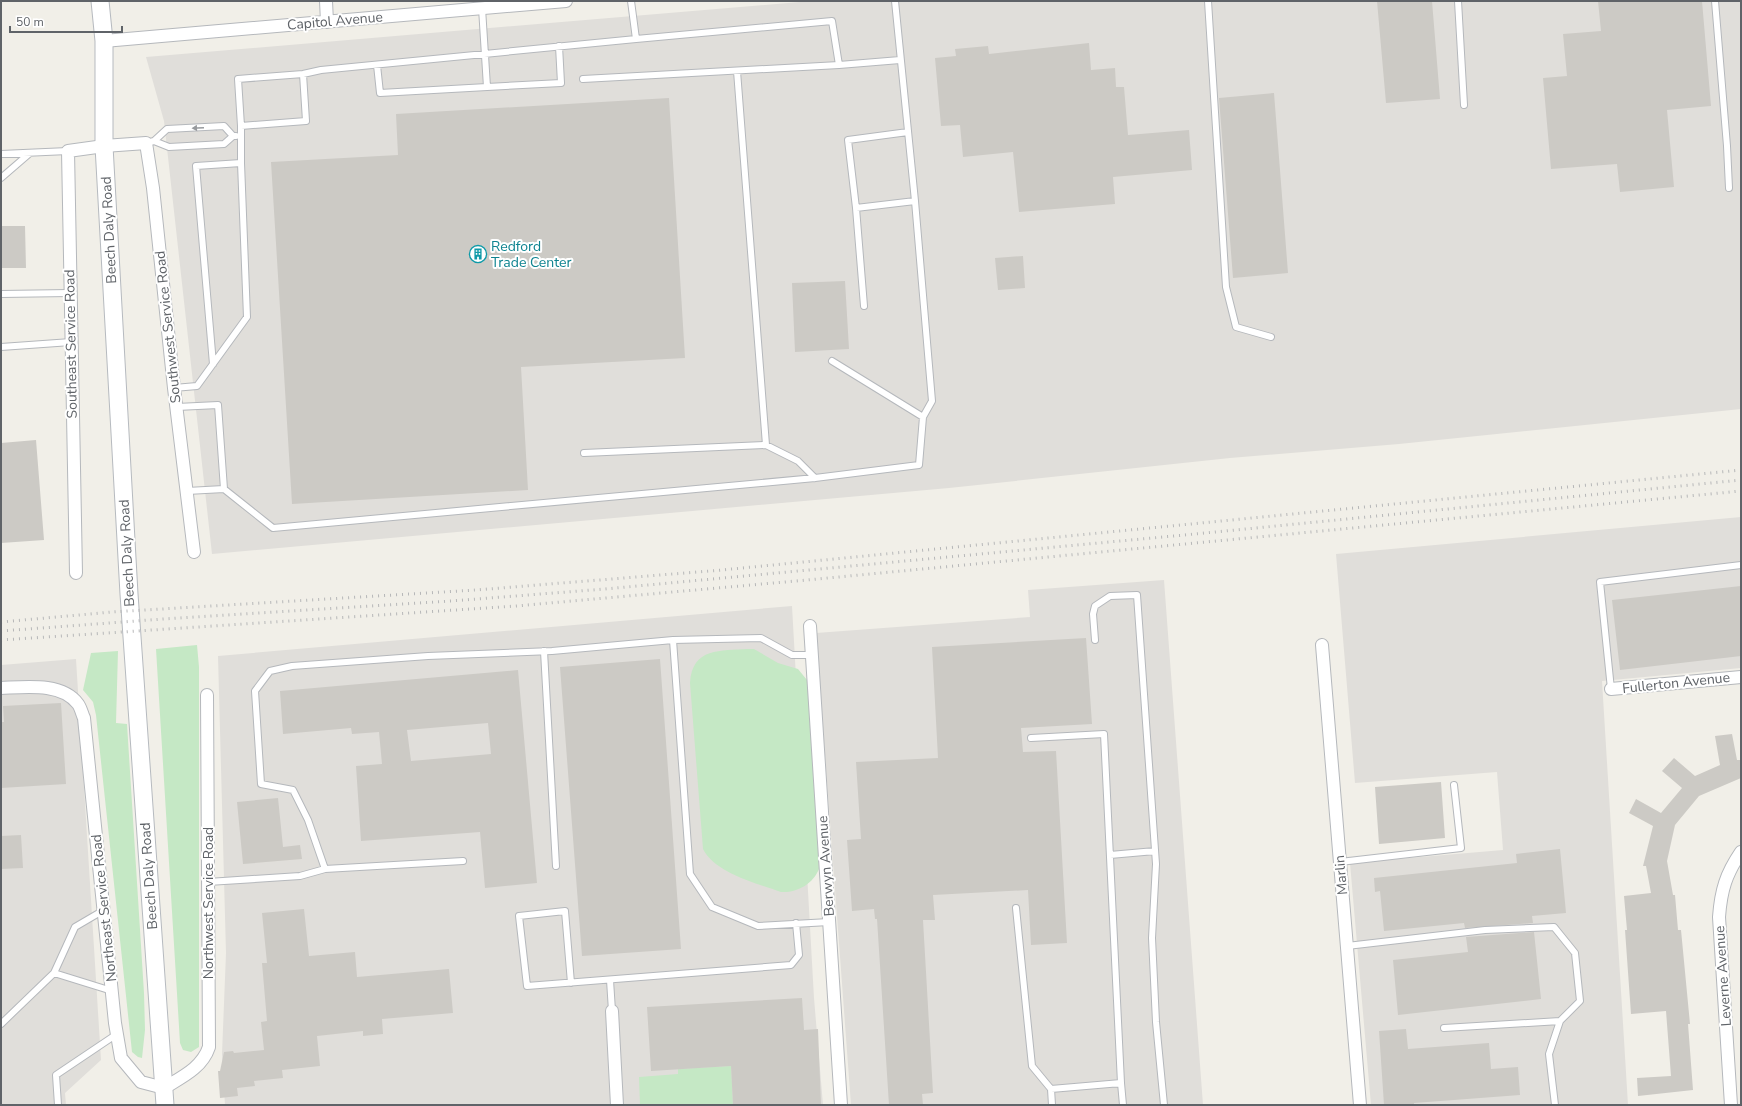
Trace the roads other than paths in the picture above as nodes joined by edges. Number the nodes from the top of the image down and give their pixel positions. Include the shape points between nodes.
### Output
1 (100, 1) edge
2 (326, 1) edge
3 (566, 1) edge
4 (631, 1) edge
5 (895, 1) edge
6 (1208, 1) edge
7 (1458, 1) edge
8 (1715, 1) edge
9 (500, 4) edge
10 (482, 8) junction
11 (327, 22) junction
12 (636, 39) junction
13 (104, 41) junction
14 (559, 46) junction
15 (486, 54) junction
16 (900, 60) junction
17 (377, 65) junction
18 (839, 65) junction
19 (737, 71) junction
20 (303, 74) junction
21 (583, 79) dead end
22 (487, 86) junction
23 (1464, 104) dead end
24 (241, 126) junction
25 (908, 132) junction
26 (241, 135) junction
27 (233, 136) junction
28 (150, 142) junction
29 (104, 146) junction
30 (68, 151) junction
31 (30, 153) junction
32 (1, 154) edge
33 (241, 163) junction
34 (1, 178) edge
35 (1729, 188) dead end
36 (915, 201) junction
37 (856, 208) junction
38 (70, 293) junction
39 (1, 294) edge
40 (864, 306) dead end
41 (1271, 336) dead end
42 (71, 342) junction
43 (1, 347) edge
44 (832, 361) dead end
45 (213, 364) junction
46 (174, 388) junction
47 (177, 407) junction
48 (923, 417) junction
49 (766, 445) junction
50 (584, 453) dead end
51 (815, 478) junction
52 (224, 489) junction
53 (187, 491) junction
54 (194, 552) dead end
55 (1741, 566) edge
56 (76, 573) dead end
57 (810, 626) dead end
58 (672, 640) junction
59 (1095, 640) dead end
60 (1322, 645) dead end
61 (544, 651) junction
62 (812, 655) junction
63 (1741, 677) edge
64 (1, 688) edge
65 (1610, 689) joint
66 (207, 695) dead end
67 (1031, 738) dead end
68 (1454, 785) dead end
69 (1155, 851) junction
70 (1741, 852) edge
71 (1110, 855) junction
72 (463, 861) dead end
73 (1340, 862) junction
74 (556, 866) dead end
75 (325, 869) junction
76 (208, 882) junction
77 (1016, 908) dead end
78 (104, 910) junction
79 (829, 922) junction
80 (796, 923) junction
81 (1347, 946) junction
82 (54, 973) junction
83 (610, 980) junction
84 (571, 983) junction
85 (112, 991) junction
86 (612, 1011) joint
87 (1560, 1021) junction
88 (1, 1024) edge
89 (1444, 1028) dead end
90 (117, 1034) junction
91 (1121, 1083) junction
92 (1051, 1089) junction
93 (164, 1097) edge
94 (58, 1105) edge
95 (617, 1105) edge
96 (841, 1105) edge
97 (1052, 1105) edge
98 (1123, 1105) edge
99 (1164, 1105) edge
100 (1360, 1105) edge
101 (1555, 1105) edge
102 (1731, 1105) edge

1 - 13 main road, Beech Daly Road
2 - 11 street
3 - 9 street, Capitol Avenue
4 - 12 lane
5 - 16 lane
6 - 41 lane via 1226,287 1236,327
7 - 23 lane
8 - 35 lane
9 - 10 street, Capitol Avenue
10 - 11 street, Capitol Avenue
10 - 15 lane
11 - 13 street, Capitol Avenue
12 - 14 lane
12 - 18 lane via 832,21
13 - 29 main road, Beech Daly Road
14 - 15 lane
14 - 22 lane via 561,83
15 - 17 lane
15 - 22 lane
16 - 18 lane
16 - 25 lane
17 - 20 lane
17 - 22 lane via 380,93
18 - 19 lane
19 - 21 lane
19 - 49 lane
20 - 24 lane via 238,79
20 - 24 lane via 306,121
24 - 26 lane
25 - 36 lane
25 - 37 lane via 848,140
26 - 27 lane
26 - 33 lane
27 - 28 lane via 224,144 169,147
27 -> 28 lane via 224,126 167,130
28 - 29 street
28 - 46 street, Southwest Service Road
29 - 30 street
29 - 93 main road, Beech Daly Road via 132,637
30 - 31 lane
30 - 38 street, Southeast Service Road
31 - 32 lane
31 - 34 lane
33 - 45 lane via 247,317
33 - 45 lane via 196,166
36 - 37 lane
36 - 48 lane via 932,401
37 - 40 lane
38 - 39 lane
38 - 42 street, Southeast Service Road
42 - 43 lane
42 - 56 street, Southeast Service Road
44 - 48 lane
45 - 46 lane via 198,386
46 - 47 street, Southwest Service Road
47 - 52 lane via 218,405
47 - 53 street, Southwest Service Road
48 - 51 lane via 919,465
49 - 50 lane
49 - 51 lane via 798,461
51 - 52 lane via 273,528
52 - 53 lane
53 - 54 street, Southwest Service Road
55 - 65 lane via 1600,582
57 - 62 street, Berwyn Avenue
58 - 61 lane
58 - 62 lane via 761,638 792,655
58 - 80 lane via 690,874 712,907 758,926
59 - 69 lane via 1095,606 1110,596 1137,596
60 - 73 street, Marlin
61 - 74 lane
61 - 75 lane via 428,656 292,666 270,671 255,691 261,784 293,790 308,820
62 - 79 street, Berwyn Avenue
63 - 65 street, Fullerton Avenue
64 - 78 street, Northeast Service Road via 30,686 55,690 68,695 78,704 84,718
66 - 76 street, Northwest Service Road
67 - 71 lane via 1104,734
68 - 73 lane via 1461,848
69 - 71 lane
69 - 99 lane via 1152,938 1156,1022
70 - 102 street, Leverne Avenue via 1730,867 1724,882 1719,917
71 - 91 lane
72 - 75 lane
73 - 81 street, Marlin
75 - 76 lane via 300,876
76 - 93 street, Northwest Service Road via 209,1047 207,1055 198,1067
77 - 92 lane via 1032,1066
78 - 82 lane via 75,927
78 - 85 street, Northeast Service Road
79 - 80 lane
79 - 96 street, Berwyn Avenue
80 - 83 lane via 799,955 791,965
81 - 87 lane via 1485,930 1554,927 1575,953 1580,1001
81 - 100 street, Marlin
82 - 85 lane
82 - 88 lane
83 - 84 lane
83 - 86 lane
84 - 84 lane via 527,986 519,916 565,911
85 - 90 street, Northeast Service Road
86 - 95 street
87 - 89 lane
87 - 101 lane via 1549,1054
90 - 93 street, Northeast Service Road via 121,1058 141,1082
90 - 94 lane via 56,1075
91 - 92 lane
91 - 98 lane
92 - 97 lane

